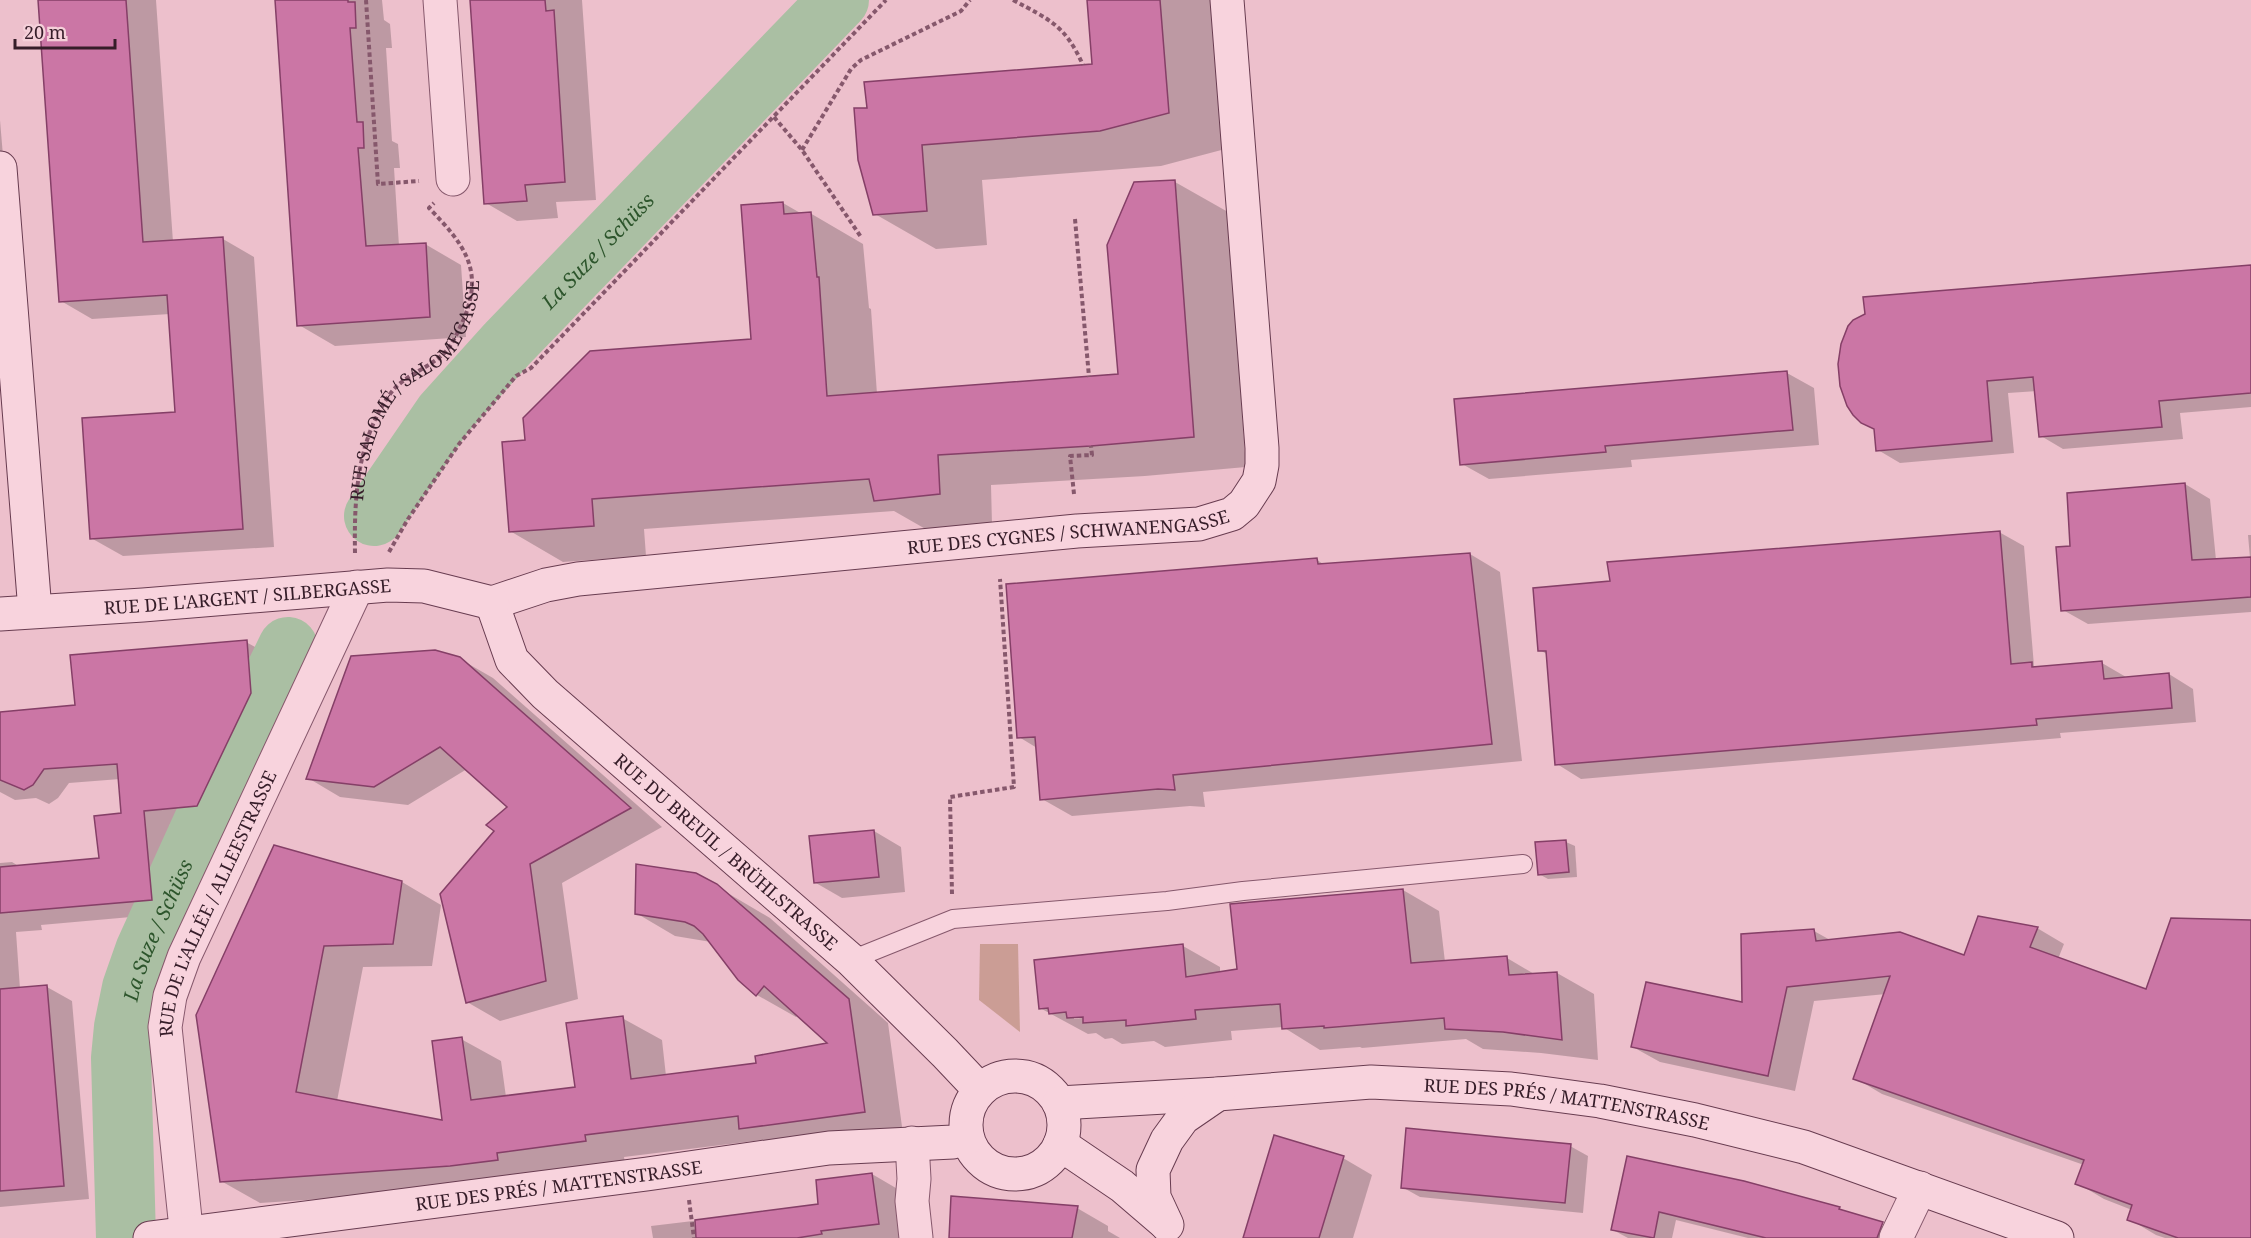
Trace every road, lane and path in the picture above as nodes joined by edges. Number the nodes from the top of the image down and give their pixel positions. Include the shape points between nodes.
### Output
1 (366, 0) edge
2 (440, 0) edge
3 (886, 0) edge
4 (970, 0) edge
5 (1013, 0) edge
6 (1227, 0) edge
7 (1083, 65) dead end
8 (774, 117) junction
9 (802, 150) junction
10 (0, 168) edge
11 (453, 179) junction
12 (1075, 219) dead end
13 (861, 237) dead end
14 (1089, 377) dead end
15 (1091, 446) dead end
16 (1074, 494) dead end
17 (389, 551) dead end
18 (355, 553) dead end
19 (1000, 579) dead end
20 (357, 587) junction
21 (492, 603) junction
22 (35, 611) junction
23 (0, 614) edge
24 (1523, 864) dead end
25 (953, 919) junction
26 (851, 960) junction
27 (980, 1090) junction
28 (1218, 1094) junction
29 (1059, 1103) junction
30 (967, 1138) junction
31 (912, 1143) junction
32 (1060, 1144) junction
33 (1920, 1188) junction
34 (687, 1190) dead end
35 (1173, 1231) edge
36 (187, 1236) edge
37 (150, 1238) edge
38 (694, 1238) edge
39 (916, 1238) edge
40 (1896, 1238) edge
41 (2057, 1238) edge

1 - 11 path via 378,184
2 - 11 street
3 - 8 path
4 - 9 path via 960,11 861,60 851,69
5 - 7 path via 1052,21 1073,43
6 - 21 street, RUE DES CYGNES / SCHWANENGASSE via 1262,448 1259,481 1232,514 1199,524 1077,531 578,579
8 - 9 path
8 - 17 path via 531,368 516,376 459,444
9 - 13 path
10 - 22 street
11 - 18 path, RUE SALOMÉ / SALOMEGASSE via 429,208 467,253 472,295 444,354 390,394 366,444 354,508
12 - 14 path
15 - 16 path via 1092,455 1070,456
19 - 25 path via 1014,787 950,797
20 - 21 street, RUE DE L'ARGENT / SILBERGASSE via 424,586
20 - 22 street, RUE DE L'ARGENT / SILBERGASSE
20 - 36 street, RUE DE L'ALLÉE / ALLEESTRASSE via 184,957 170,996 165,1027
21 - 26 street, RUE DU BREUIL / BRÜHLSTRASSE via 512,660 545,694
22 - 23 street, RUE DE L'ARGENT / SILBERGASSE
24 - 25 lane
25 - 26 lane
26 - 27 street, RUE DU BREUIL / BRÜHLSTRASSE
27 - 29 street via 1002,1078 1029,1078 1046,1088
27 - 30 street via 967,1113
28 - 29 street, RUE DES PRÉS / MATTENSTRASSE
28 - 33 street, RUE DES PRÉS / MATTENSTRASSE via 1371,1082 1522,1090 1695,1120 1804,1147
28 - 35 street via 1183,1118 1153,1170 1154,1197
29 - 32 street via 1063,1117
30 - 31 street, RUE DES PRÉS / MATTENSTRASSE
30 - 32 street via 983,1163 1012,1174 1041,1167
31 - 36 street, RUE DES PRÉS / MATTENSTRASSE via 829,1148
31 - 39 street
32 - 35 street via 1122,1185
33 - 40 street
33 - 41 street, RUE DES PRÉS / MATTENSTRASSE
34 - 38 path
36 - 37 street, RUE DES PRÉS / MATTENSTRASSE

